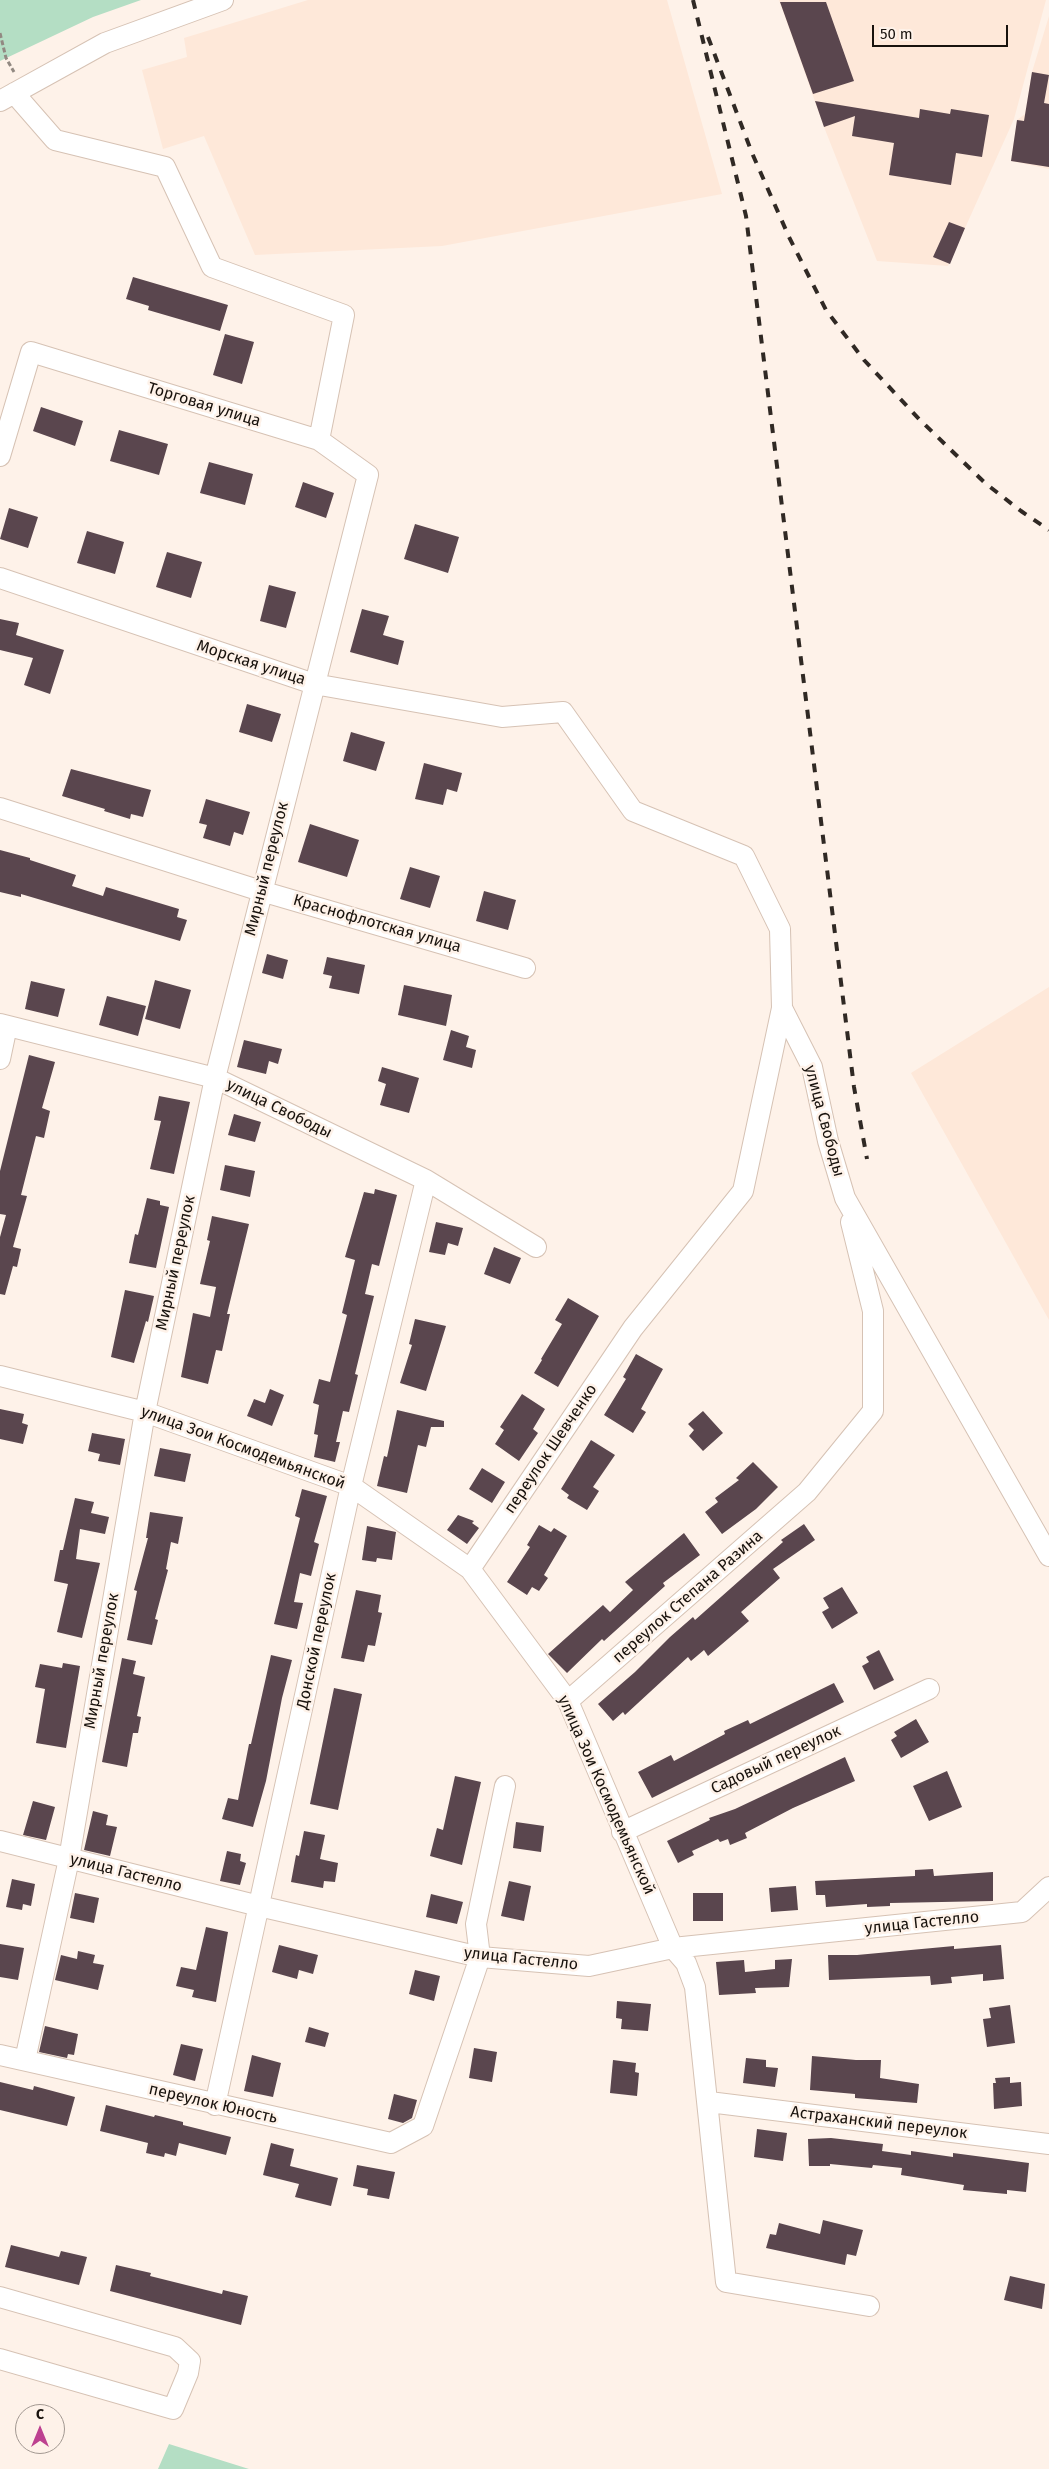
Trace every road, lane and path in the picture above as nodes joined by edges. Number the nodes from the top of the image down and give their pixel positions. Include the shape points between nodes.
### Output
1 (223, 0) edge
2 (0, 33) edge
3 (12, 94) edge
4 (320, 440) junction
5 (0, 456) edge
6 (368, 475) joint
7 (3, 580) edge
8 (314, 684) junction
9 (502, 717) joint
10 (0, 808) edge
11 (261, 890) junction
12 (525, 968) dead end
13 (782, 1008) junction
14 (3, 1025) edge
15 (0, 1059) edge
16 (215, 1078) junction
17 (426, 1180) junction
18 (845, 1198) junction
19 (536, 1248) dead end
20 (0, 1376) edge
21 (145, 1412) junction
22 (351, 1486) junction
23 (1049, 1556) edge
24 (470, 1569) junction
25 (929, 1689) dead end
26 (568, 1702) junction
27 (505, 1786) dead end
28 (622, 1832) junction
29 (0, 1841) edge
30 (69, 1859) junction
31 (1049, 1887) edge
32 (259, 1906) junction
33 (673, 1948) junction
34 (480, 1957) junction
35 (0, 2055) edge
36 (25, 2060) junction
37 (709, 2102) junction
38 (215, 2105) junction
39 (1049, 2144) edge
40 (0, 2296) edge
41 (869, 2306) dead end
42 (0, 2359) edge

1 - 3 street via 105,43
2 - 3 path
3 - 4 street via 55,140 165,167 212,267 344,315
4 - 5 street, Торговая улица via 31,352
4 - 6 street, Торговая улица
6 - 8 street, Мирный переулок
7 - 8 street, Морская улица
8 - 9 street, Морская улица
8 - 11 street, Мирный переулок
9 - 13 street, улица Свободы via 563,712 633,811 744,856 780,929
10 - 11 street, Краснофлотская улица
11 - 12 street, Краснофлотская улица
11 - 16 street, Мирный переулок
13 - 18 street, улица Свободы via 812,1067 828,1141
13 - 24 street, переулок Шевченко via 743,1191 633,1328
14 - 15 street
14 - 16 street, улица Свободы
16 - 17 street, улица Свободы
16 - 21 street, Мирный переулок
17 - 19 street, улица Свободы
17 - 22 street, Донской переулок
18 - 23 street, улица Свободы
18 - 26 street, переулок Степана Разина via 872,1311 872,1411 807,1492
20 - 21 street, улица Зои Космодемьянской
21 - 22 street, улица Зои Космодемьянской
21 - 30 street, Мирный переулок
22 - 24 street, улица Зои Космодемьянской
22 - 32 street, Донской переулок
24 - 26 street, улица Зои Космодемьянской
25 - 28 street, Садовый переулок
26 - 28 street, улица Зои Космодемьянской
27 - 34 street via 476,1924
28 - 33 street, улица Зои Космодемьянской
29 - 30 street, улица Гастелло
30 - 32 street, улица Гастелло
30 - 36 street, Мирный переулок
31 - 33 street, улица Гастелло via 1022,1912
32 - 34 street, улица Гастелло
32 - 38 street, Донской переулок
33 - 34 street, улица Гастелло via 589,1966
33 - 37 street, улица Зои Космодемьянской via 686,1963 695,1987
34 - 38 street, переулок Юность via 423,2126 392,2143
35 - 36 street, переулок Юность
36 - 38 street, переулок Юность
37 - 39 street, Астраханский переулок
37 - 41 street, улица Зои Космодемьянской via 726,2282
40 - 42 street via 175,2347 190,2361 173,2410

